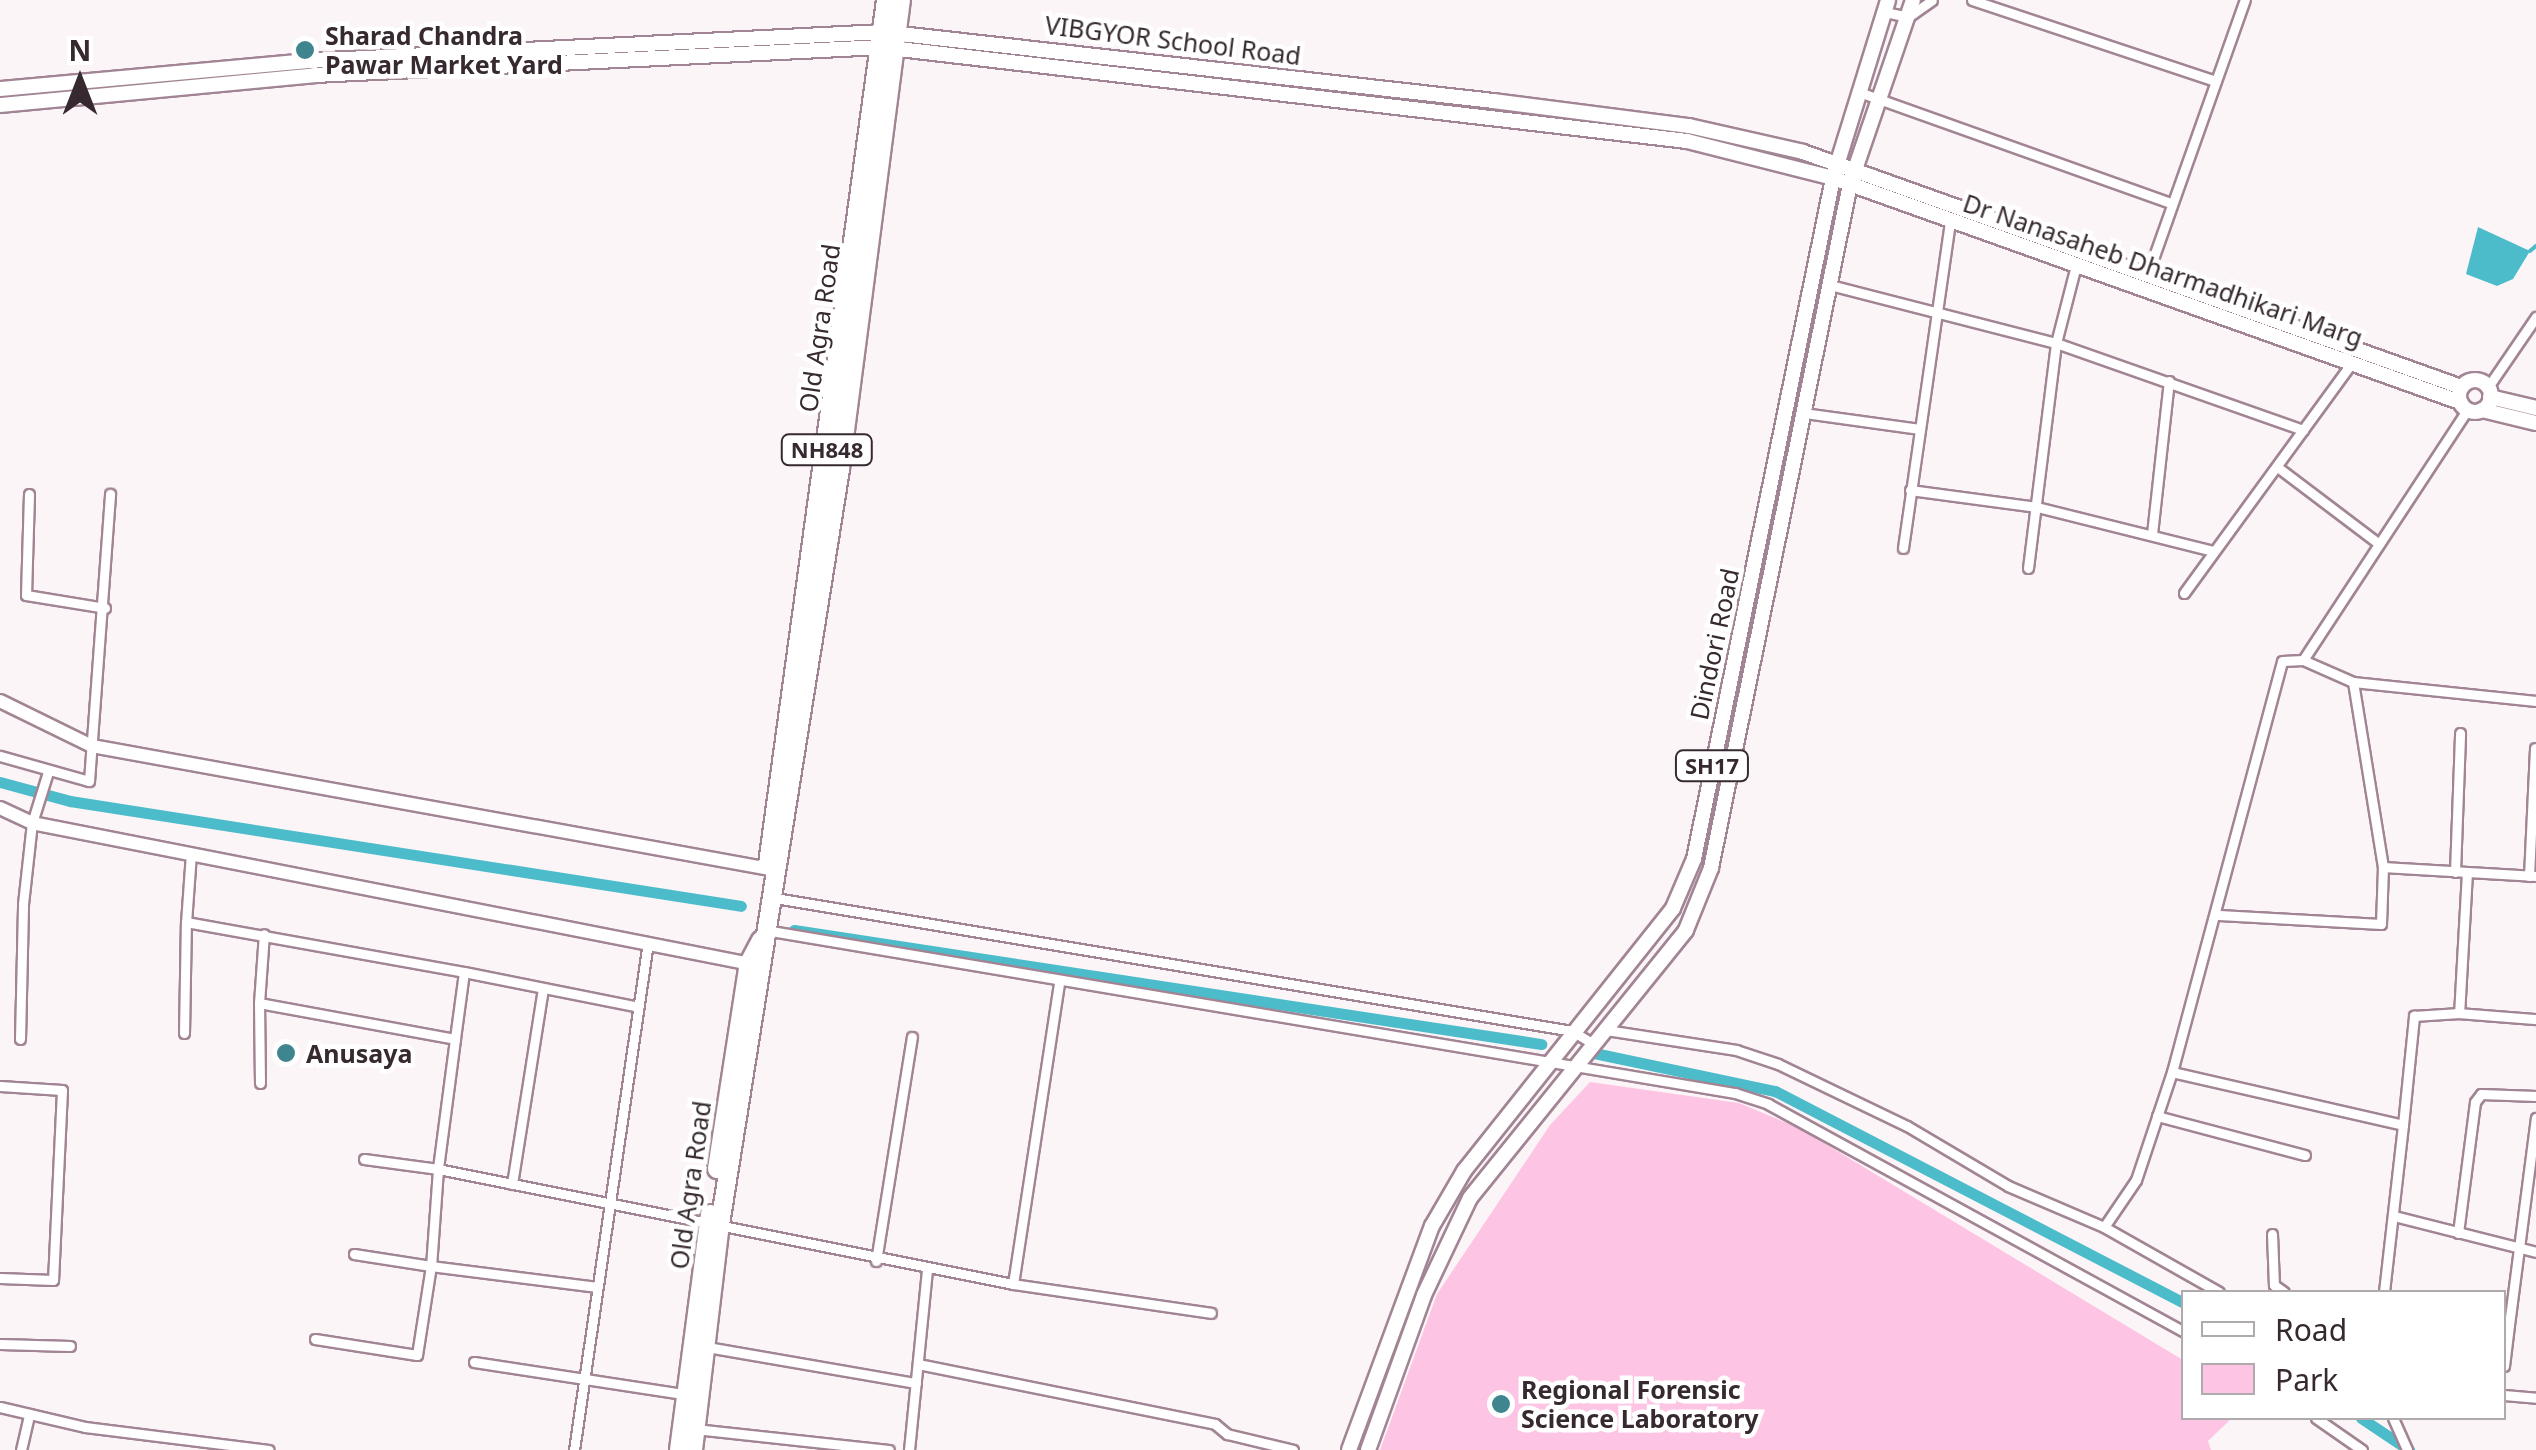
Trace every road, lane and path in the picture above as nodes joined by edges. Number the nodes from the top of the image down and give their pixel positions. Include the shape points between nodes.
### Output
1 (886, 0) edge
2 (901, 0) edge
3 (1912, 0) edge
4 (1932, 0) edge
5 (1972, 0) edge
6 (2245, 0) edge
7 (1886, 6) edge
8 (1908, 16) junction
9 (890, 40) junction
10 (392, 64) junction
11 (2216, 81) junction
12 (0, 89) edge
13 (1860, 92) junction
14 (1878, 99) junction
15 (0, 105) edge
16 (1835, 171) junction
17 (1852, 177) junction
18 (2170, 203) junction
19 (1950, 220) junction
20 (2076, 265) junction
21 (2145, 281) junction
22 (1830, 285) junction
23 (1938, 308) junction
24 (2536, 317) edge
25 (2056, 343) junction
26 (2354, 360) junction
27 (2169, 381) junction
28 (2475, 399) junction
29 (2536, 408) edge
30 (1804, 414) junction
31 (2536, 423) edge
32 (1919, 430) junction
33 (2303, 430) junction
34 (2280, 469) junction
35 (1910, 490) junction
36 (29, 494) dead end
37 (110, 494) dead end
38 (2038, 507) junction
39 (2152, 534) junction
40 (2378, 544) junction
41 (1903, 548) dead end
42 (2213, 552) junction
43 (2028, 568) dead end
44 (2184, 593) dead end
45 (105, 608) junction
46 (2303, 660) junction
47 (2353, 682) junction
48 (0, 701) edge
49 (2536, 701) edge
50 (2460, 734) dead end
51 (92, 746) junction
52 (2535, 748) edge
53 (0, 756) edge
54 (47, 776) junction
55 (0, 808) edge
56 (32, 823) junction
57 (191, 853) junction
58 (2383, 867) junction
59 (773, 869) junction
60 (2456, 872) junction
61 (2468, 872) junction
62 (2533, 876) edge
63 (774, 898) junction
64 (2219, 914) junction
65 (186, 922) junction
66 (765, 930) junction
67 (264, 934) junction
68 (648, 942) junction
69 (756, 965) junction
70 (464, 972) junction
71 (1059, 984) junction
72 (542, 988) junction
73 (259, 1003) junction
74 (639, 1006) junction
75 (2459, 1012) junction
76 (2536, 1018) edge
77 (1603, 1030) junction
78 (1572, 1032) junction
79 (184, 1033) dead end
80 (912, 1037) dead end
81 (455, 1039) junction
82 (20, 1040) dead end
83 (1592, 1043) junction
84 (1549, 1061) junction
85 (1573, 1065) junction
86 (2172, 1072) junction
87 (260, 1082) dead end
88 (0, 1086) edge
89 (2536, 1096) edge
90 (2157, 1116) junction
91 (2536, 1118) edge
92 (2402, 1126) junction
93 (2304, 1155) dead end
94 (364, 1159) dead end
95 (438, 1169) junction
96 (512, 1184) junction
97 (611, 1199) junction
98 (2394, 1216) junction
99 (715, 1222) junction
100 (2104, 1227) junction
101 (2458, 1233) junction
102 (2272, 1234) dead end
103 (2520, 1248) junction
104 (2536, 1252) edge
105 (354, 1254) dead end
106 (876, 1261) junction
107 (431, 1266) junction
108 (927, 1270) junction
109 (0, 1278) edge
110 (1013, 1284) junction
111 (597, 1287) junction
112 (2215, 1290) edge
113 (2281, 1290) edge
114 (2384, 1290) edge
115 (1211, 1313) dead end
116 (2506, 1325) edge
117 (2181, 1330) edge
118 (315, 1339) dead end
119 (0, 1344) edge
120 (70, 1346) dead end
121 (705, 1347) junction
122 (474, 1362) dead end
123 (918, 1364) junction
124 (583, 1380) junction
125 (916, 1383) junction
126 (2506, 1394) edge
127 (692, 1395) junction
128 (2536, 1398) edge
129 (0, 1406) edge
130 (28, 1414) junction
131 (2319, 1420) edge
132 (2394, 1420) edge
133 (695, 1429) junction
134 (218, 1447) edge
135 (21, 1450) edge
136 (269, 1450) edge
137 (574, 1450) edge
138 (679, 1450) edge
139 (693, 1450) edge
140 (889, 1450) edge
141 (910, 1450) edge
142 (1293, 1450) edge
143 (1349, 1450) edge
144 (1368, 1450) edge
145 (2362, 1450) edge
146 (2407, 1450) edge

1 - 9 highway, NH848
2 - 9 highway, NH848
3 - 8 main road
4 - 8 street
5 - 11 street
6 - 11 street
7 - 8 street
7 - 13 main road, Dindori Road / SH17
8 - 14 main road
9 - 10 main road, VIBGYOR School Road
9 - 16 main road, VIBGYOR School Road via 1689,126
9 - 59 highway, NH848
10 - 12 main road, VIBGYOR School Road
10 - 15 main road, VIBGYOR School Road
11 - 18 street
13 - 14 street
13 - 16 main road, Dindori Road / SH17
14 - 17 main road
14 - 18 street
16 - 17 main road, VIBGYOR School Road
16 - 78 main road, Dindori Road / SH17 via 1694,859 1673,908
17 - 19 main road, Dr Nanasaheb Dharmadhikari Marg
17 - 21 main road, Dr Nanasaheb Dharmadhikari Marg
17 - 22 main road
18 - 21 street
19 - 20 main road, Dr Nanasaheb Dharmadhikari Marg
19 - 23 street
20 - 21 main road, Dr Nanasaheb Dharmadhikari Marg
20 - 25 street
21 - 26 main road, Dr Nanasaheb Dharmadhikari Marg
21 - 28 main road, Dr Nanasaheb Dharmadhikari Marg
22 - 23 street
22 - 30 main road
23 - 25 street
23 - 32 street
24 - 28 street
25 - 27 street
25 - 38 street
26 - 28 main road, Dr Nanasaheb Dharmadhikari Marg
26 - 33 street
27 - 33 street
27 - 39 street
28 - 29 main road, Dr Nanasaheb Dharmadhikari Marg
28 - 31 main road, Dr Nanasaheb Dharmadhikari Marg
28 - 40 street
30 - 32 street
30 - 77 main road via 1711,868 1686,930
32 - 35 street
33 - 34 street
34 - 40 street
34 - 42 street
35 - 38 street
35 - 41 street
36 - 45 street via 26,595
37 - 45 street
38 - 39 street
38 - 43 street
39 - 42 street
40 - 46 street
42 - 44 street
45 - 51 street
46 - 47 street
46 - 64 street via 2280,666
47 - 49 street
47 - 58 street
48 - 51 street
50 - 60 street
51 - 54 street via 89,781
51 - 59 street
52 - 62 street
53 - 54 street
54 - 56 street
55 - 56 street
56 - 57 street
56 - 82 street
57 - 65 street
57 - 68 street
58 - 60 street
58 - 64 street via 2382,921 2376,928
59 - 63 highway, NH848
60 - 61 street
61 - 62 street
61 - 75 street
63 - 66 highway, NH848
63 - 78 street
64 - 86 street
65 - 67 street
65 - 79 street
66 - 69 highway, NH848
66 - 71 street
67 - 70 street
67 - 73 street
68 - 69 street
68 - 74 street
69 - 99 highway, NH848
70 - 72 street
70 - 81 street
71 - 84 street
71 - 110 street
72 - 74 street
72 - 96 street
73 - 81 street
73 - 87 street
74 - 97 street
75 - 76 street
75 - 92 street via 2414,1016
77 - 83 main road
77 - 100 street via 1722,1047 1778,1064 1907,1126 2008,1186
78 - 83 street
78 - 84 main road, Dindori Road / SH17
80 - 106 street
81 - 95 street
83 - 85 main road
84 - 85 street
84 - 143 main road, Dindori Road / SH17 via 1464,1171 1432,1226
85 - 117 street via 1768,1104
85 - 144 main road via 1454,1225
86 - 90 street
86 - 92 street
88 - 109 street via 62,1090 54,1280
89 - 101 street via 2481,1094 2475,1102
90 - 93 street
90 - 100 street via 2136,1180
91 - 103 street
92 - 98 street
94 - 95 street
95 - 96 street
95 - 107 street
96 - 97 street
97 - 99 street
97 - 111 street
98 - 101 street
98 - 114 street
99 - 106 street
99 - 121 highway, NH848
99 - 127 highway, Old Agra Road / NH848
100 - 112 street
101 - 103 street
102 - 113 street via 2274,1285
103 - 104 street
103 - 116 street
105 - 107 street
106 - 108 street
107 - 111 street
107 - 118 street via 417,1355
108 - 110 street
108 - 123 street
110 - 115 street
111 - 124 street
119 - 120 street
121 - 125 street
121 - 127 highway, NH848
122 - 124 street
123 - 125 street
123 - 142 street via 1215,1424 1227,1434
124 - 127 street
124 - 137 street
125 - 141 street
126 - 128 street
127 - 133 highway, NH848
127 - 138 highway, Old Agra Road / NH848
129 - 130 street
130 - 134 street
130 - 135 street
131 - 145 street
132 - 146 street
133 - 139 highway, NH848
133 - 140 street
134 - 136 street

